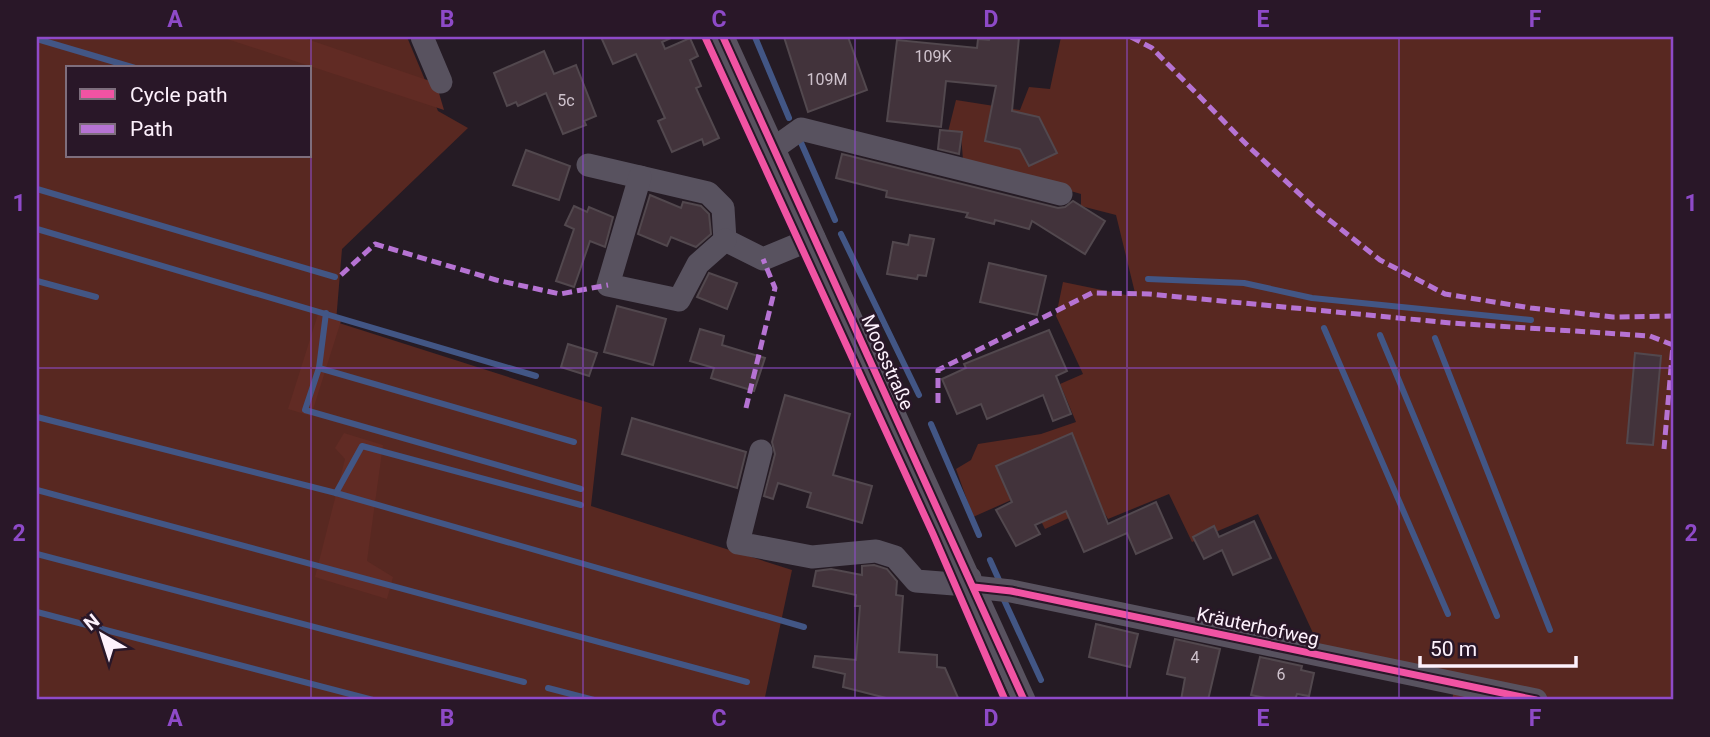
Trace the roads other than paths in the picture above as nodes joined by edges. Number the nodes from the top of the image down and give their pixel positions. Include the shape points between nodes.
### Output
1 (422, 37) edge
2 (723, 37) edge
3 (442, 82) dead end
4 (774, 149) junction
5 (588, 165) dead end
6 (640, 177) junction
7 (1061, 194) dead end
8 (814, 238) junction
9 (725, 240) junction
10 (761, 451) dead end
11 (972, 583) junction
12 (1024, 700) edge
13 (1535, 700) edge

1 - 3 street
2 - 4 street, Moosstraße
4 - 7 street via 801,129
4 - 8 street, Moosstraße
5 - 6 street
6 - 9 street via 708,193 723,208
6 - 9 street via 608,285 679,300 698,264
8 - 9 street via 763,259
8 - 11 street, Moosstraße
10 - 11 street via 738,543 812,557 876,551 895,557 916,581
11 - 12 street, Moosstraße
11 - 13 street, Kräuterhofweg

